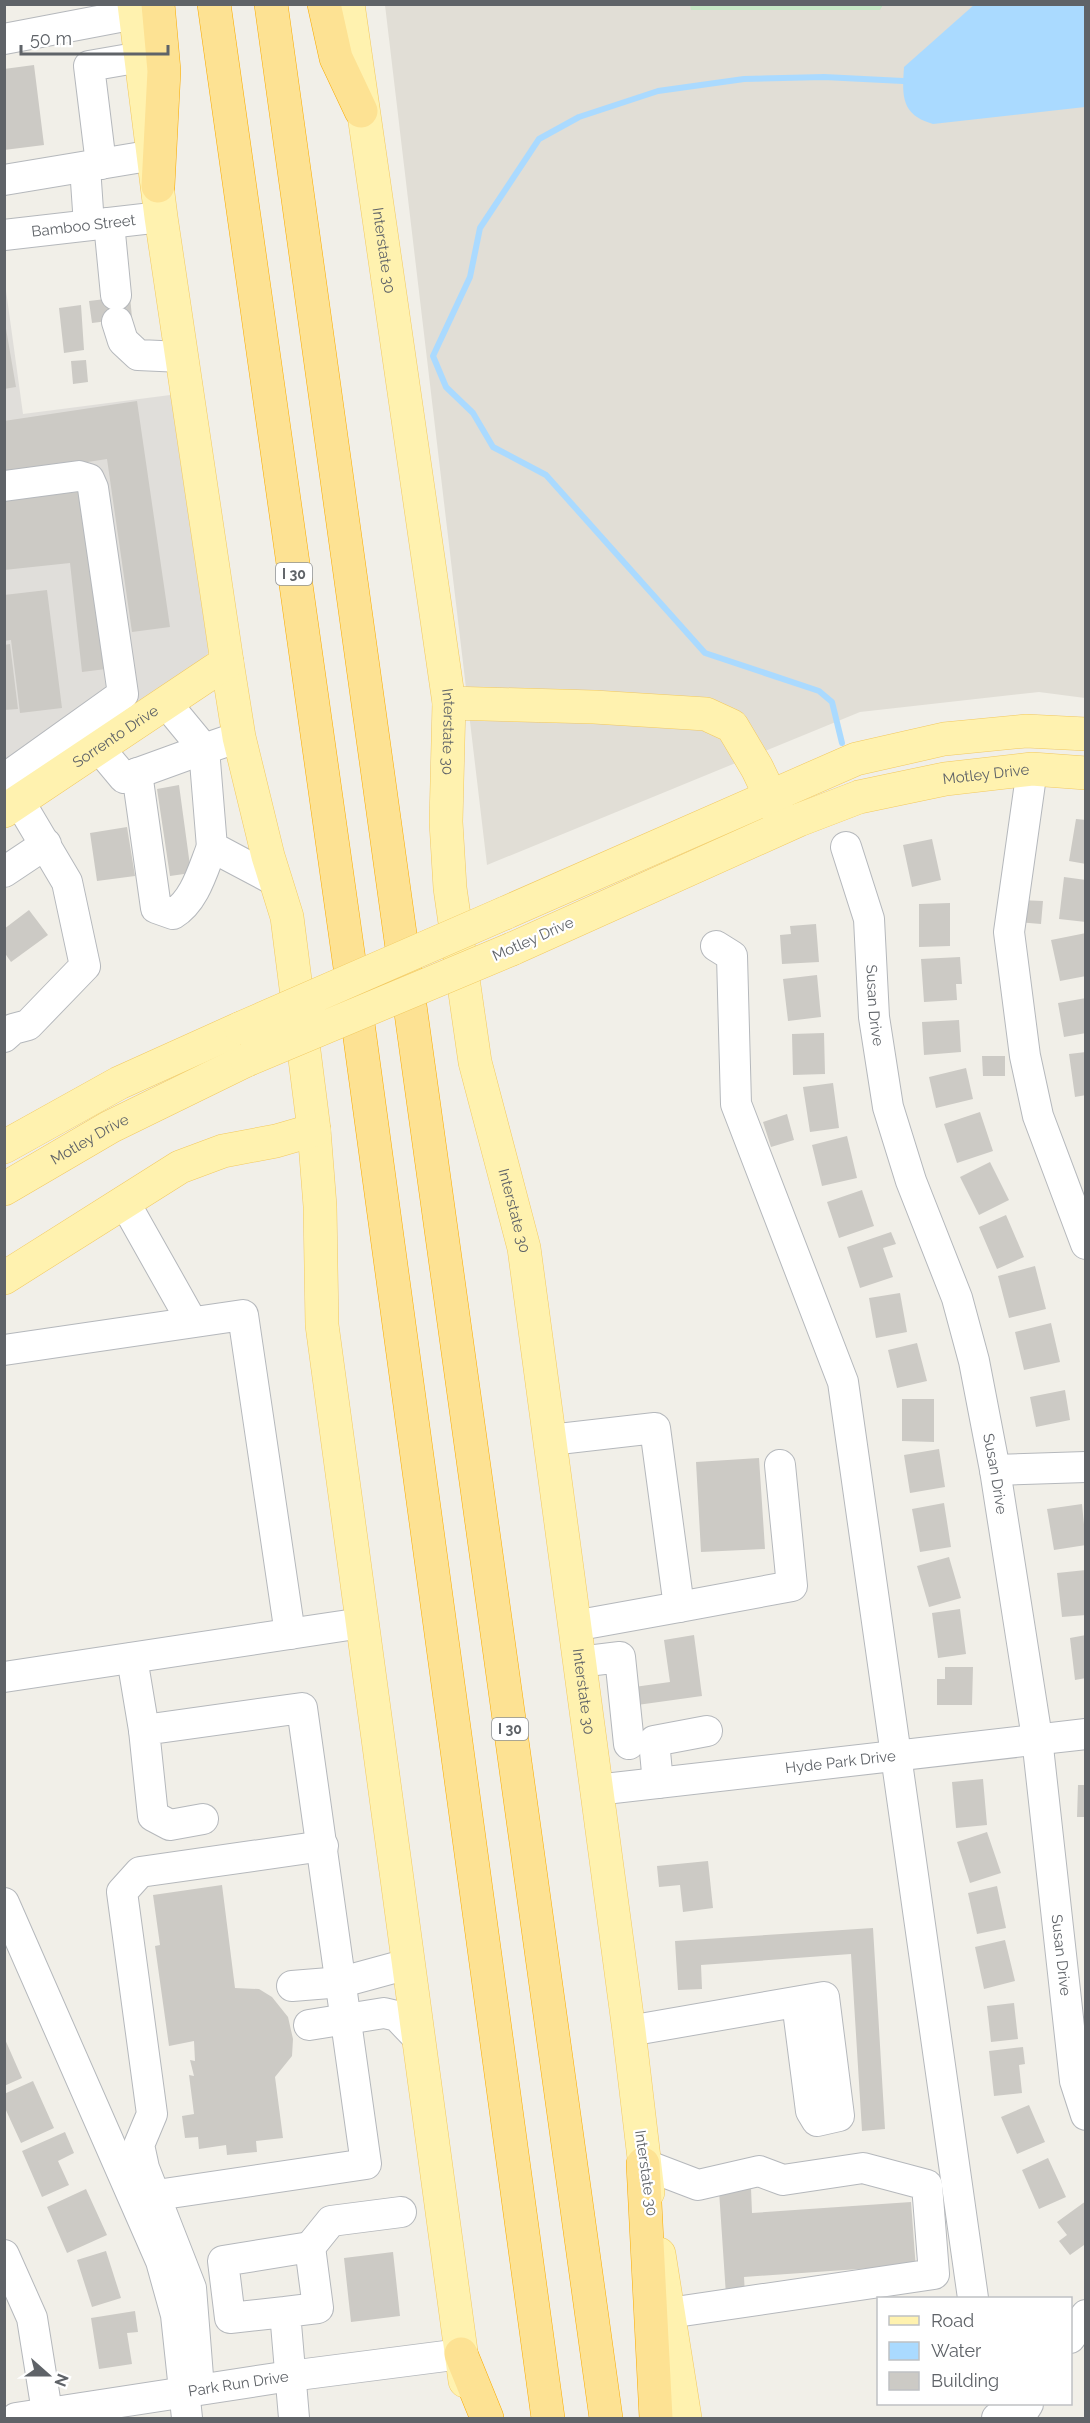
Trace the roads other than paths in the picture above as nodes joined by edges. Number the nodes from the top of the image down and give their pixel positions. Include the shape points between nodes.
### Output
1 (214, 4) edge
2 (271, 4) edge
3 (324, 4) edge
4 (348, 4) edge
5 (142, 8) edge
6 (91, 13) edge
7 (4, 39) edge
8 (141, 57) junction
9 (100, 64) junction
10 (361, 111) junction
11 (93, 166) junction
12 (4, 180) edge
13 (158, 186) junction
14 (99, 224) junction
15 (4, 235) edge
16 (182, 357) junction
17 (4, 486) edge
18 (227, 662) junction
19 (123, 694) junction
20 (449, 704) junction
21 (154, 711) junction
22 (1086, 734) edge
23 (240, 737) junction
24 (99, 748) junction
25 (204, 749) junction
26 (1032, 769) junction
27 (137, 773) junction
28 (1086, 773) edge
29 (13, 793) edge
30 (771, 795) junction
31 (785, 826) junction
32 (46, 844) junction
33 (212, 847) junction
34 (846, 847) dead end
35 (4, 872) edge
36 (276, 880) junction
37 (716, 946) dead end
38 (7, 1027) edge
39 (314, 1130) junction
40 (4, 1147) edge
41 (4, 1189) edge
42 (124, 1203) junction
43 (1086, 1244) edge
44 (4, 1278) edge
45 (192, 1322) junction
46 (4, 1350) edge
47 (550, 1440) junction
48 (780, 1465) dead end
49 (1086, 1467) edge
50 (995, 1470) junction
51 (679, 1607) junction
52 (362, 1623) junction
53 (574, 1626) junction
54 (290, 1634) junction
55 (132, 1658) junction
56 (579, 1662) junction
57 (4, 1677) edge
58 (144, 1730) junction
59 (707, 1731) dead end
60 (1086, 1734) edge
61 (1037, 1738) junction
62 (641, 1742) junction
63 (591, 1749) junction
64 (895, 1755) junction
65 (657, 1783) junction
66 (596, 1790) junction
67 (203, 1819) dead end
68 (323, 1846) junction
69 (4, 1903) edge
70 (408, 1964) junction
71 (342, 1982) junction
72 (292, 1986) dead end
73 (797, 2002) dead end
74 (347, 2019) junction
75 (309, 2025) dead end
76 (629, 2031) junction
77 (418, 2039) junction
78 (1086, 2115) edge
79 (643, 2164) junction
80 (157, 2195) junction
81 (401, 2212) dead end
82 (310, 2247) junction
83 (4, 2254) edge
84 (973, 2297) edge
85 (285, 2312) junction
86 (669, 2313) junction
87 (1086, 2315) edge
88 (1072, 2336) edge
89 (461, 2354) junction
90 (290, 2376) junction
91 (190, 2400) edge
92 (1028, 2405) edge
93 (48, 2416) edge
94 (16, 2418) edge
95 (294, 2418) edge
96 (471, 2418) edge
97 (488, 2418) edge
98 (548, 2418) edge
99 (606, 2418) edge
100 (656, 2418) edge
101 (685, 2418) edge
102 (997, 2418) edge

1 - 98 highway, I 30
2 - 99 highway, I 30
3 - 10 highway via 336,58
4 - 10 main road, Interstate 30
5 - 6 street
5 - 8 main road
5 - 13 highway via 164,71
6 - 7 street
6 - 9 street
8 - 9 street
8 - 13 main road
9 - 11 street via 89,66
10 - 20 main road, Interstate 30
11 - 12 street
11 - 13 street
11 - 14 street
13 - 14 street, Bamboo Street
13 - 16 main road
14 - 15 street, Bamboo Street
14 - 16 street via 123,341 138,355
16 - 18 main road
17 - 19 street via 79,476 89,479
18 - 21 main road, Sorrento Drive
18 - 23 main road
19 - 21 street
19 - 29 street
20 - 30 main road via 706,714 732,726
20 - 47 main road, Interstate 30 via 446,802 450,888 476,1062 524,1248
21 - 24 main road, Sorrento Drive
21 - 25 street
22 - 30 main road via 1026,731 944,739 856,759
23 - 25 street
23 - 36 main road
24 - 27 street via 124,778
24 - 29 main road, Sorrento Drive
25 - 27 street
25 - 33 street
26 - 28 main road, Motley Drive
26 - 31 main road, Motley Drive via 945,779 859,797
26 - 43 street via 1009,932 1025,1056 1038,1116
27 - 33 street via 156,908 173,914 188,902
29 - 32 street
30 - 31 main road
30 - 40 main road, bridge via 119,1083
31 - 41 main road, Motley Drive, bridge via 512,949 247,1060 110,1127
32 - 35 street
32 - 38 street via 66,882 85,966 28,1025
33 - 36 street
34 - 50 street, Susan Drive via 869,918 874,1017 888,1107 911,1181 957,1298 974,1361
36 - 39 main road via 287,917
37 - 64 street via 732,956 736,1104 843,1382
39 - 42 main road via 224,1151 180,1167
39 - 52 main road via 322,1325
42 - 44 main road
42 - 45 street
45 - 46 street
45 - 54 street via 243,1315
47 - 51 street via 655,1428
47 - 53 main road, Interstate 30
48 - 51 street via 792,1586
49 - 50 street
50 - 61 street, Susan Drive
51 - 53 street
52 - 54 street
52 - 70 main road
53 - 56 main road, Interstate 30
54 - 55 street
55 - 57 street
55 - 58 street
56 - 62 street via 620,1657
56 - 63 main road, Interstate 30
58 - 67 street via 153,1816 170,1825
58 - 68 street via 302,1708
59 - 62 street
60 - 61 street, Hyde Park Drive
61 - 64 street, Hyde Park Drive
61 - 78 street, Susan Drive via 1075,2081
62 - 63 street
62 - 65 street
63 - 66 main road, Interstate 30
64 - 65 street, Hyde Park Drive
64 - 84 street
65 - 66 street, Hyde Park Drive
66 - 76 main road, Interstate 30
68 - 71 street
68 - 80 street via 140,1872 122,1892 152,2114 139,2145 144,2168
69 - 91 street via 161,2261 176,2315
70 - 71 street
70 - 77 main road
71 - 72 street
71 - 74 street
73 - 76 street
74 - 75 street
74 - 77 street via 384,2013 397,2016
74 - 80 street via 366,2164
76 - 79 main road, Interstate 30
77 - 89 main road
79 - 86 main road, Interstate 30
79 - 86 street via 698,2185 759,2171 783,2181 863,2168 927,2184 934,2274
79 - 100 highway
80 - 91 street via 191,2288
81 - 82 street via 331,2221
82 - 85 street via 318,2308
82 - 85 street via 223,2261 230,2318
83 - 93 street via 33,2318
85 - 90 street
86 - 101 main road, Interstate 30
87 - 88 street
89 - 90 street, Park Run Drive
89 - 96 main road
89 - 97 highway
90 - 91 street, Park Run Drive
90 - 95 street
91 - 93 street, Park Run Drive
92 - 102 street via 1019,2418
93 - 94 street, Park Run Drive

